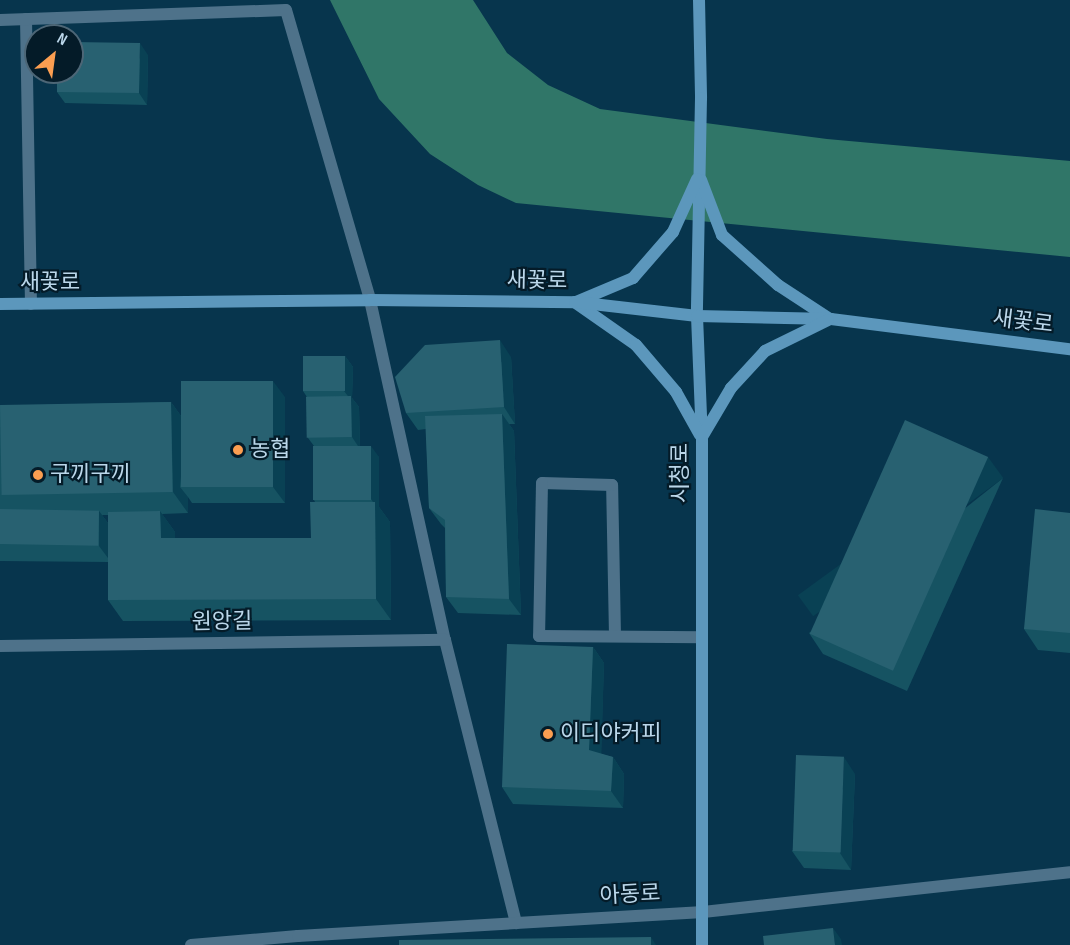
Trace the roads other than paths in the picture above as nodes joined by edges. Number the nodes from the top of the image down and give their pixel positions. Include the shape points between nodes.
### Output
1 (699, 0) edge
2 (26, 19) junction
3 (0, 20) edge
4 (699, 174) junction
5 (370, 300) junction
6 (575, 302) junction
7 (0, 304) edge
8 (31, 304) junction
9 (698, 316) junction
10 (831, 319) junction
11 (1070, 349) edge
12 (702, 438) junction
13 (615, 636) junction
14 (702, 637) junction
15 (445, 640) junction
16 (0, 646) edge
17 (1070, 872) edge
18 (703, 912) junction
19 (516, 922) junction
20 (191, 945) edge
21 (702, 945) edge

1 - 4 street, 시청로
2 - 3 street
2 - 5 street via 286,10
2 - 8 street
4 - 6 street via 673,232 633,278
4 - 9 street, 시청로
4 - 10 street via 722,235 778,285
5 - 6 street, 새꽃로
5 - 8 street, 새꽃로
5 - 15 street
6 - 9 street, 새꽃로
6 - 12 street via 636,345 676,392
7 - 8 street, 새꽃로
9 - 10 street, 새꽃로
9 - 12 street, 시청로
10 - 11 street, 새꽃로
10 - 12 street via 765,351 731,388
12 - 14 street, 시청로
13 - 13 street via 538,636 542,483 612,485
13 - 14 street
14 - 18 street, 시청로
15 - 16 street, 원앙길
15 - 19 street
17 - 18 street, 아동로
18 - 19 street, 아동로
18 - 21 street, 시청로
19 - 20 street, 아동로

